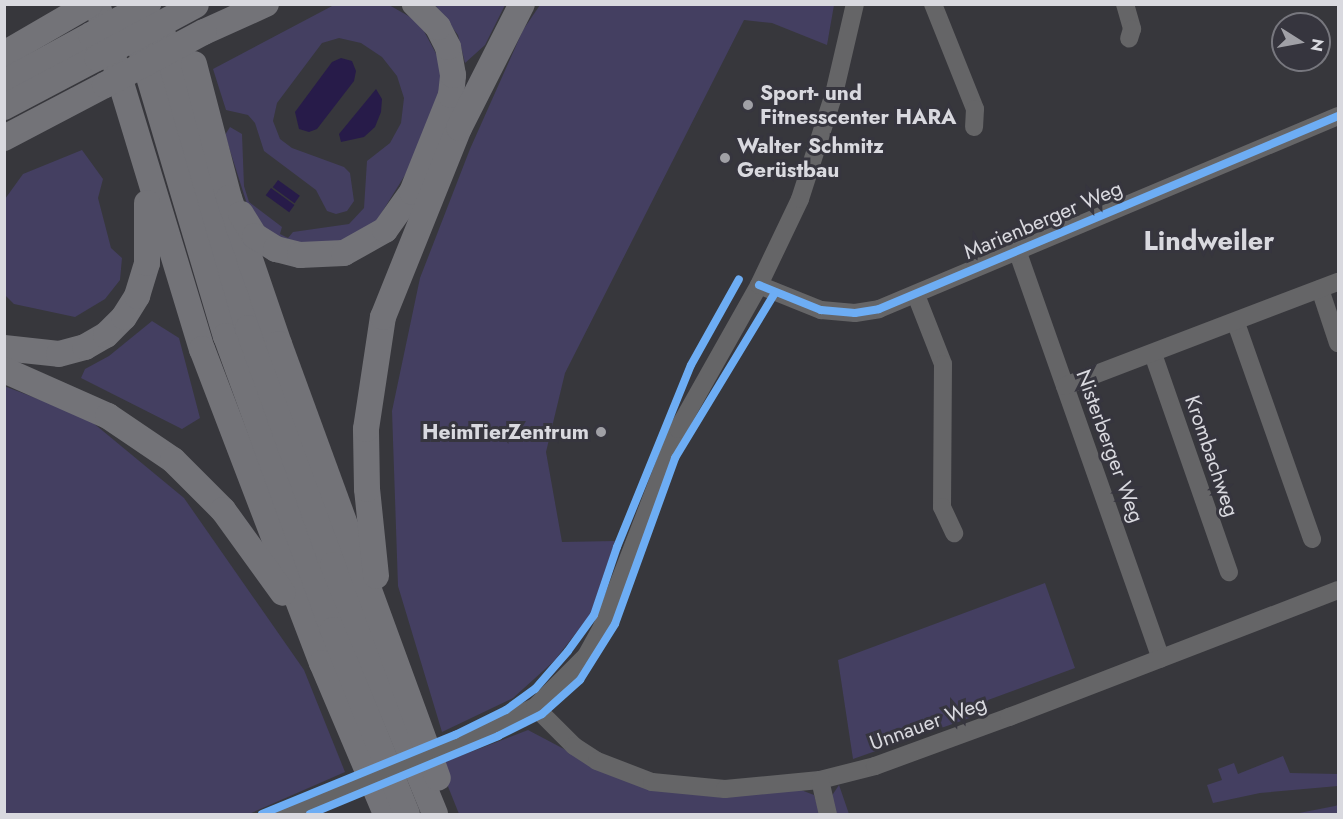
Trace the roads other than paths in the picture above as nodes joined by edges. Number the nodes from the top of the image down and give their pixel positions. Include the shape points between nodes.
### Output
1 (127, 4) edge
2 (148, 4) edge
3 (155, 4) edge
4 (250, 4) edge
5 (266, 4) edge
6 (415, 4) edge
7 (522, 4) edge
8 (855, 4) edge
9 (933, 4) edge
10 (1125, 4) edge
11 (190, 5) edge
12 (90, 6) edge
13 (42, 30) junction
14 (204, 32) junction
15 (1129, 39) dead end
16 (4, 43) edge
17 (94, 47) junction
18 (4, 54) edge
19 (194, 64) junction
20 (4, 82) edge
21 (4, 108) edge
22 (1338, 116) edge
23 (38, 120) junction
24 (974, 128) dead end
25 (4, 138) edge
26 (4, 144) edge
27 (144, 167) junction
28 (1017, 250) junction
29 (1338, 282) edge
30 (759, 285) junction
31 (1320, 289) junction
32 (916, 295) junction
33 (1236, 323) junction
34 (1338, 343) edge
35 (4, 348) edge
36 (1153, 354) junction
37 (4, 370) edge
38 (1065, 386) junction
39 (954, 533) dead end
40 (1312, 539) dead end
41 (1229, 572) dead end
42 (1338, 590) edge
43 (1161, 658) junction
44 (322, 663) junction
45 (402, 678) junction
46 (535, 707) junction
47 (820, 780) junction
48 (284, 814) edge
49 (386, 814) edge
50 (407, 814) edge
51 (435, 814) edge
52 (451, 814) edge
53 (828, 814) edge

1 - 50 highway via 226,336 333,630
2 - 17 highway, bridge
3 - 51 highway via 248,328 333,565
4 - 14 highway
5 - 14 highway
6 - 19 highway via 438,27 448,47 453,75 451,95 400,212 385,230 344,253 300,255 276,249 246,225
7 - 45 highway via 459,128 424,209 383,317 372,376 366,429 372,552 380,607
8 - 30 street via 834,94 800,199
9 - 24 street via 975,109
10 - 15 street via 1132,28
11 - 17 highway, bridge
11 - 19 highway
12 - 13 highway
12 - 27 highway
13 - 16 highway
13 - 18 highway
14 - 23 highway, bridge
17 - 20 highway
17 - 21 highway
19 - 45 highway via 229,198
22 - 28 street, Marienberger Weg
23 - 25 highway
23 - 26 highway
27 - 35 highway via 147,263 137,296 124,317 92,343 59,354
27 - 44 highway via 202,350
28 - 32 street, Marienberger Weg
28 - 38 street, Nisterberger Weg
29 - 31 street
30 - 32 street, Marienberger Weg via 805,306 837,312 879,309
30 - 46 street via 678,429 602,627 586,656
31 - 33 street
31 - 34 street
32 - 39 street via 943,364 942,507
33 - 36 street
33 - 40 street
36 - 38 street
36 - 41 street, Krombachweg
37 - 44 highway via 108,416 173,460 223,510 261,559
38 - 43 street, Nisterberger Weg
42 - 43 street, Unnauer Weg
43 - 47 street, Unnauer Weg via 875,766
44 - 49 highway
45 - 52 highway
46 - 47 street, Unnauer Weg via 574,746 597,761 652,782 725,789
46 - 48 street, bridge
47 - 53 street

